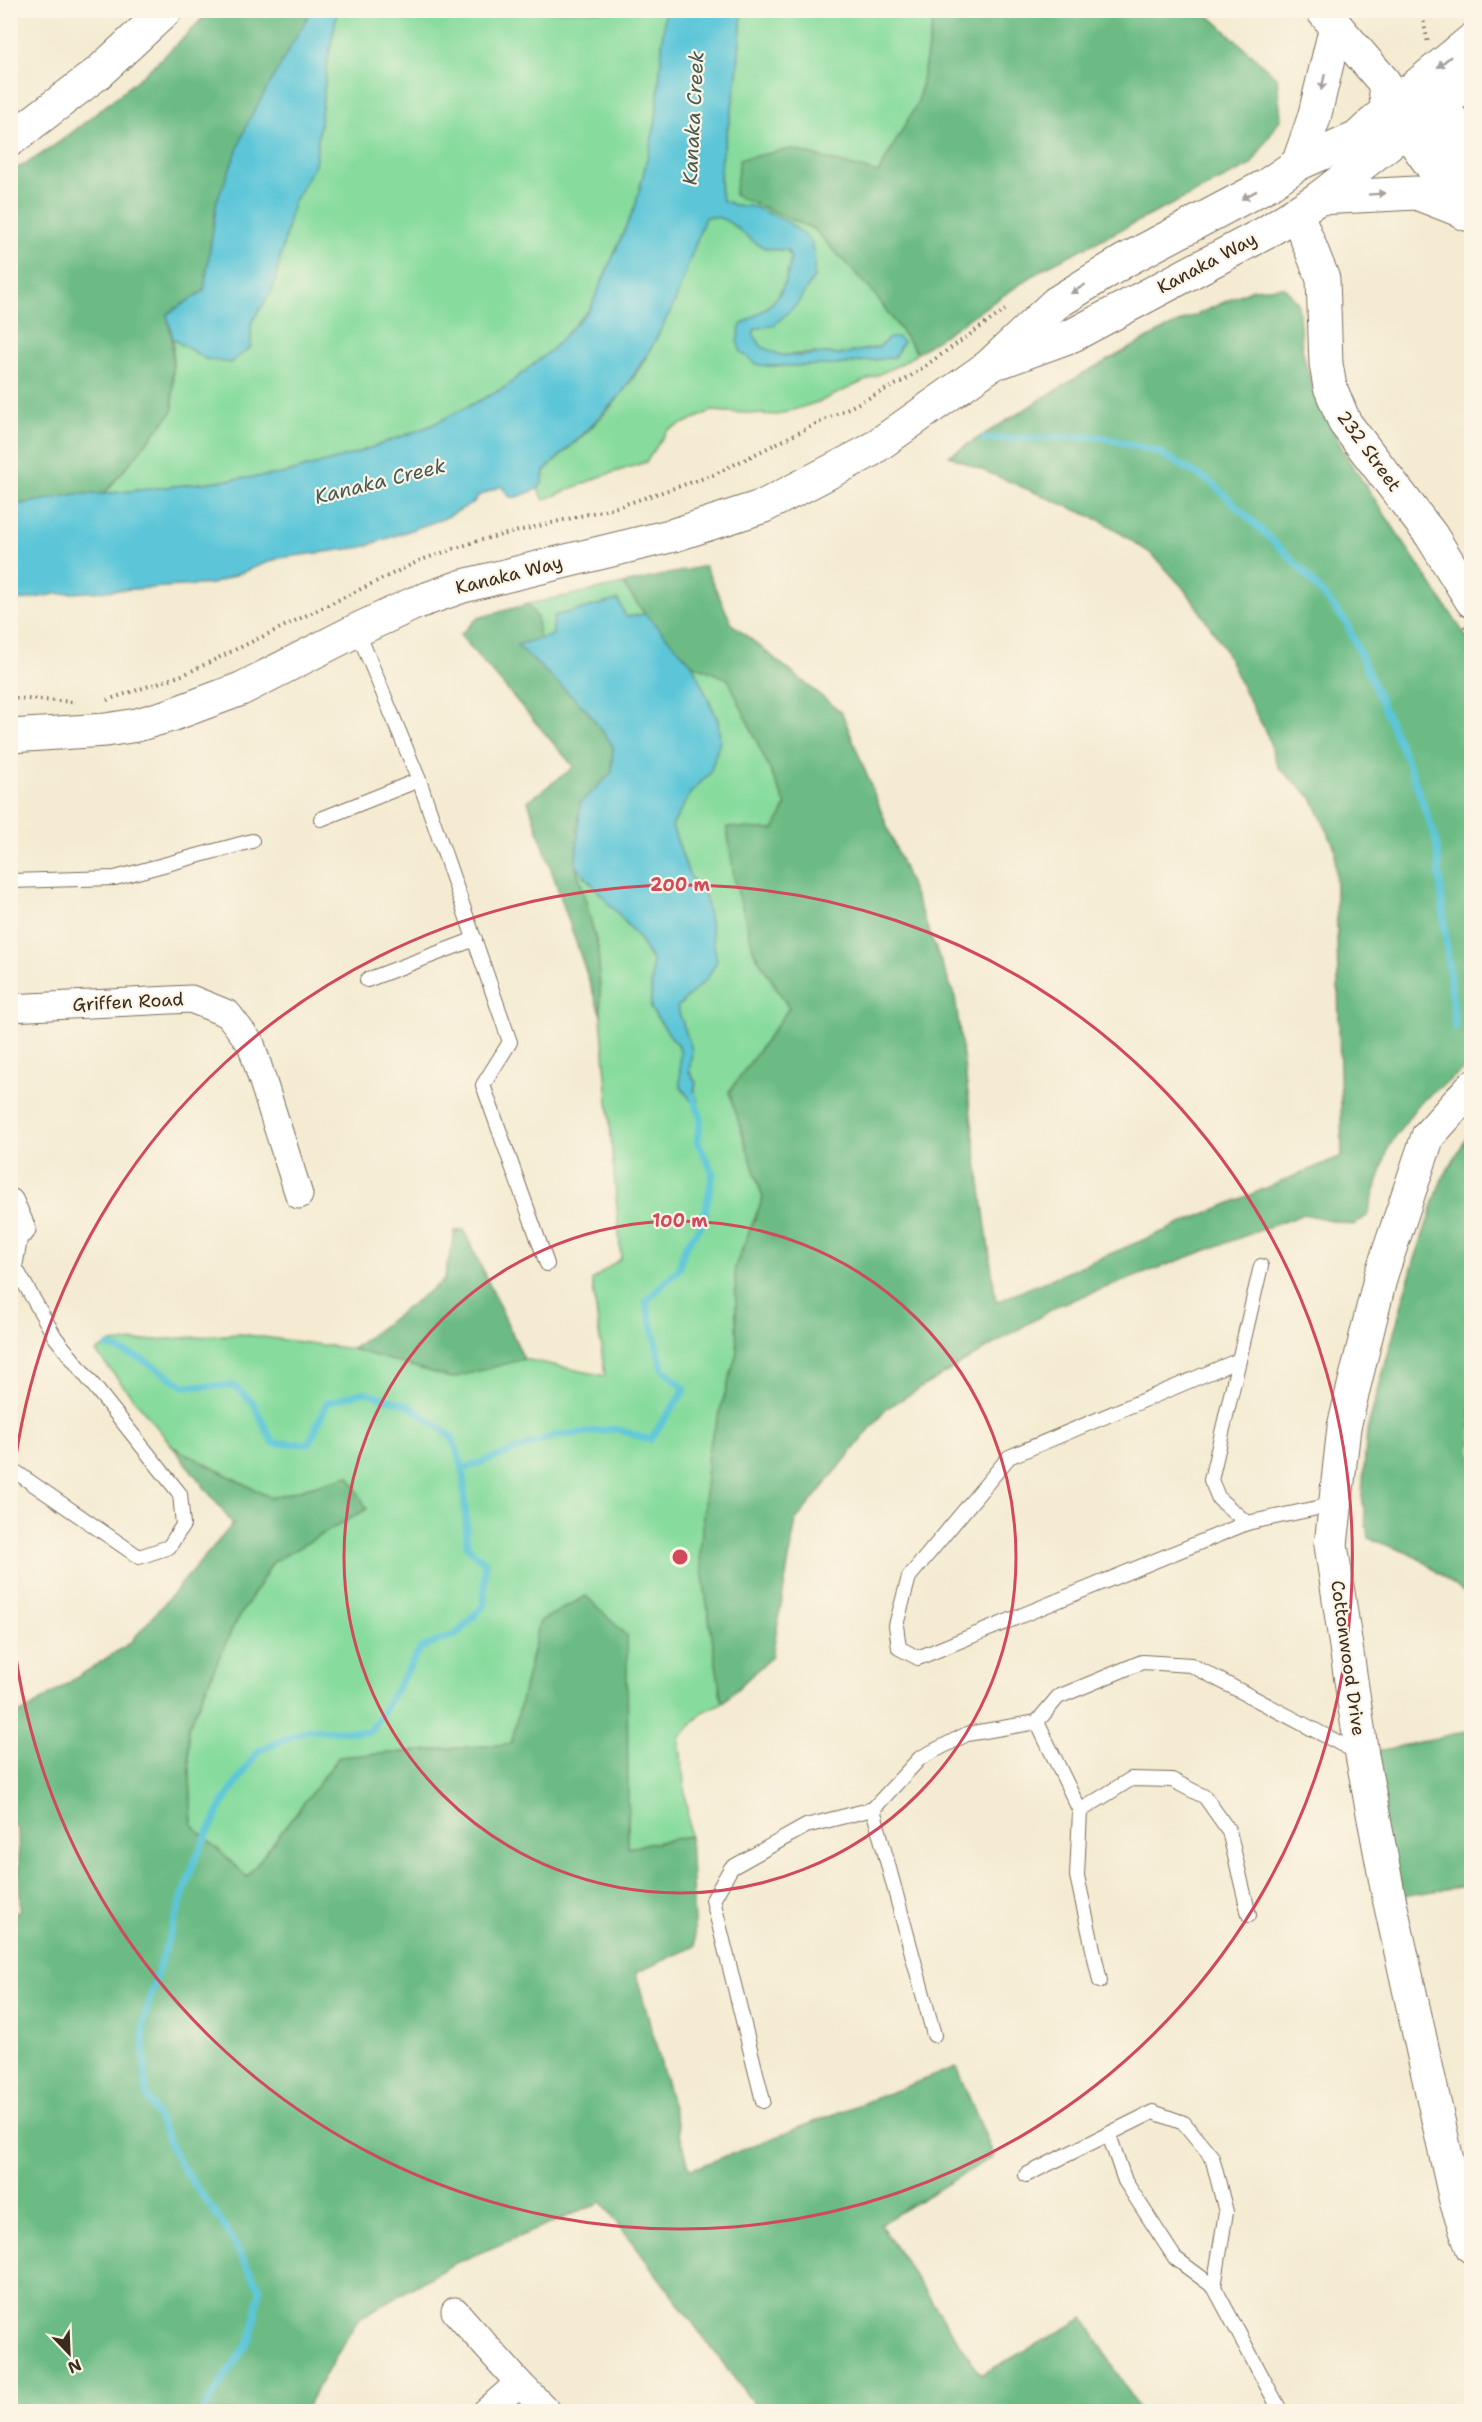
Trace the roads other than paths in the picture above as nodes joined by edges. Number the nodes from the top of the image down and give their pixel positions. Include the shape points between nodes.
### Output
1 (166, 10) edge
2 (1329, 18) edge
3 (1472, 40) edge
4 (1472, 81) edge
5 (1428, 95) junction
6 (1396, 111) junction
7 (10, 140) edge
8 (1472, 141) edge
9 (1298, 164) junction
10 (1472, 177) edge
11 (1308, 206) junction
12 (1467, 215) edge
13 (989, 366) junction
14 (1472, 601) edge
15 (357, 630) junction
16 (10, 736) edge
17 (419, 780) junction
18 (321, 819) dead end
19 (252, 841) dead end
20 (10, 882) edge
21 (474, 939) junction
22 (367, 980) dead end
23 (10, 1008) edge
24 (1472, 1087) edge
25 (298, 1195) dead end
26 (10, 1202) edge
27 (22, 1229) joint
28 (547, 1264) dead end
29 (1261, 1266) dead end
30 (1239, 1360) junction
31 (10, 1468) edge
32 (1336, 1504) junction
33 (1247, 1523) junction
34 (1037, 1722) junction
35 (1362, 1755) junction
36 (873, 1809) junction
37 (1080, 1811) junction
38 (1249, 1915) dead end
39 (1100, 1981) dead end
40 (934, 2035) dead end
41 (763, 2101) dead end
42 (1109, 2135) junction
43 (1026, 2175) dead end
44 (1472, 2247) edge
45 (1214, 2287) junction
46 (455, 2311) dead end
47 (519, 2384) junction
48 (486, 2412) edge
49 (548, 2412) edge
50 (1281, 2412) edge

1 - 7 main road via 98,73
2 - 6 main road
2 -> 9 main road via 1314,117
3 -> 5 main road
4 - 5 main road
5 - 6 main road
5 - 8 main road
6 - 9 main road, Kanaka Way via 1357,138
6 - 10 main road
6 - 11 main road, Kanaka Way
6 - 12 main road
9 -> 13 main road, Kanaka Way via 1056,303
11 -> 12 main road via 1416,193
11 - 13 main road, Kanaka Way via 1073,335
11 - 14 main road, 232 Street via 1323,279 1326,364 1336,406 1431,535
13 - 15 main road, Kanaka Way via 868,452 764,506 674,535 463,586 414,603
15 - 16 main road, Kanaka Way via 241,689 171,715 106,730
15 - 17 lane
17 - 18 lane
17 - 21 lane
19 - 20 lane via 115,878
21 - 22 lane
21 - 28 lane via 510,1042 483,1085
23 - 25 street, Griffen Road via 191,999 228,1014 251,1044
24 - 32 main road, Cottonwood Drive via 1428,1136 1381,1275 1344,1427
26 - 27 street
27 - 31 lane via 15,1267 55,1337 180,1494 183,1525 169,1546 140,1557
29 - 30 lane
30 - 33 lane via 1211,1480 1218,1499
30 - 33 lane via 1009,1457 909,1577 896,1625 899,1648 918,1658
32 - 33 lane
32 - 35 main road, Cottonwood Drive via 1331,1545
34 - 35 lane via 1058,1697 1142,1662 1191,1665
34 - 36 lane via 967,1734 920,1758
34 - 37 lane
35 - 44 main road, Cottonwood Drive via 1389,1898 1456,2201
36 - 40 lane
36 - 41 lane via 806,1826 731,1868 713,1900
37 - 38 lane via 1131,1779 1172,1780 1205,1797 1229,1831
37 - 39 lane via 1077,1876
42 - 43 lane
42 - 45 lane via 1125,2181 1175,2258
42 - 45 lane via 1153,2112 1184,2123 1212,2157 1226,2212
45 - 50 lane
46 - 47 street
47 - 48 street
47 - 49 street

